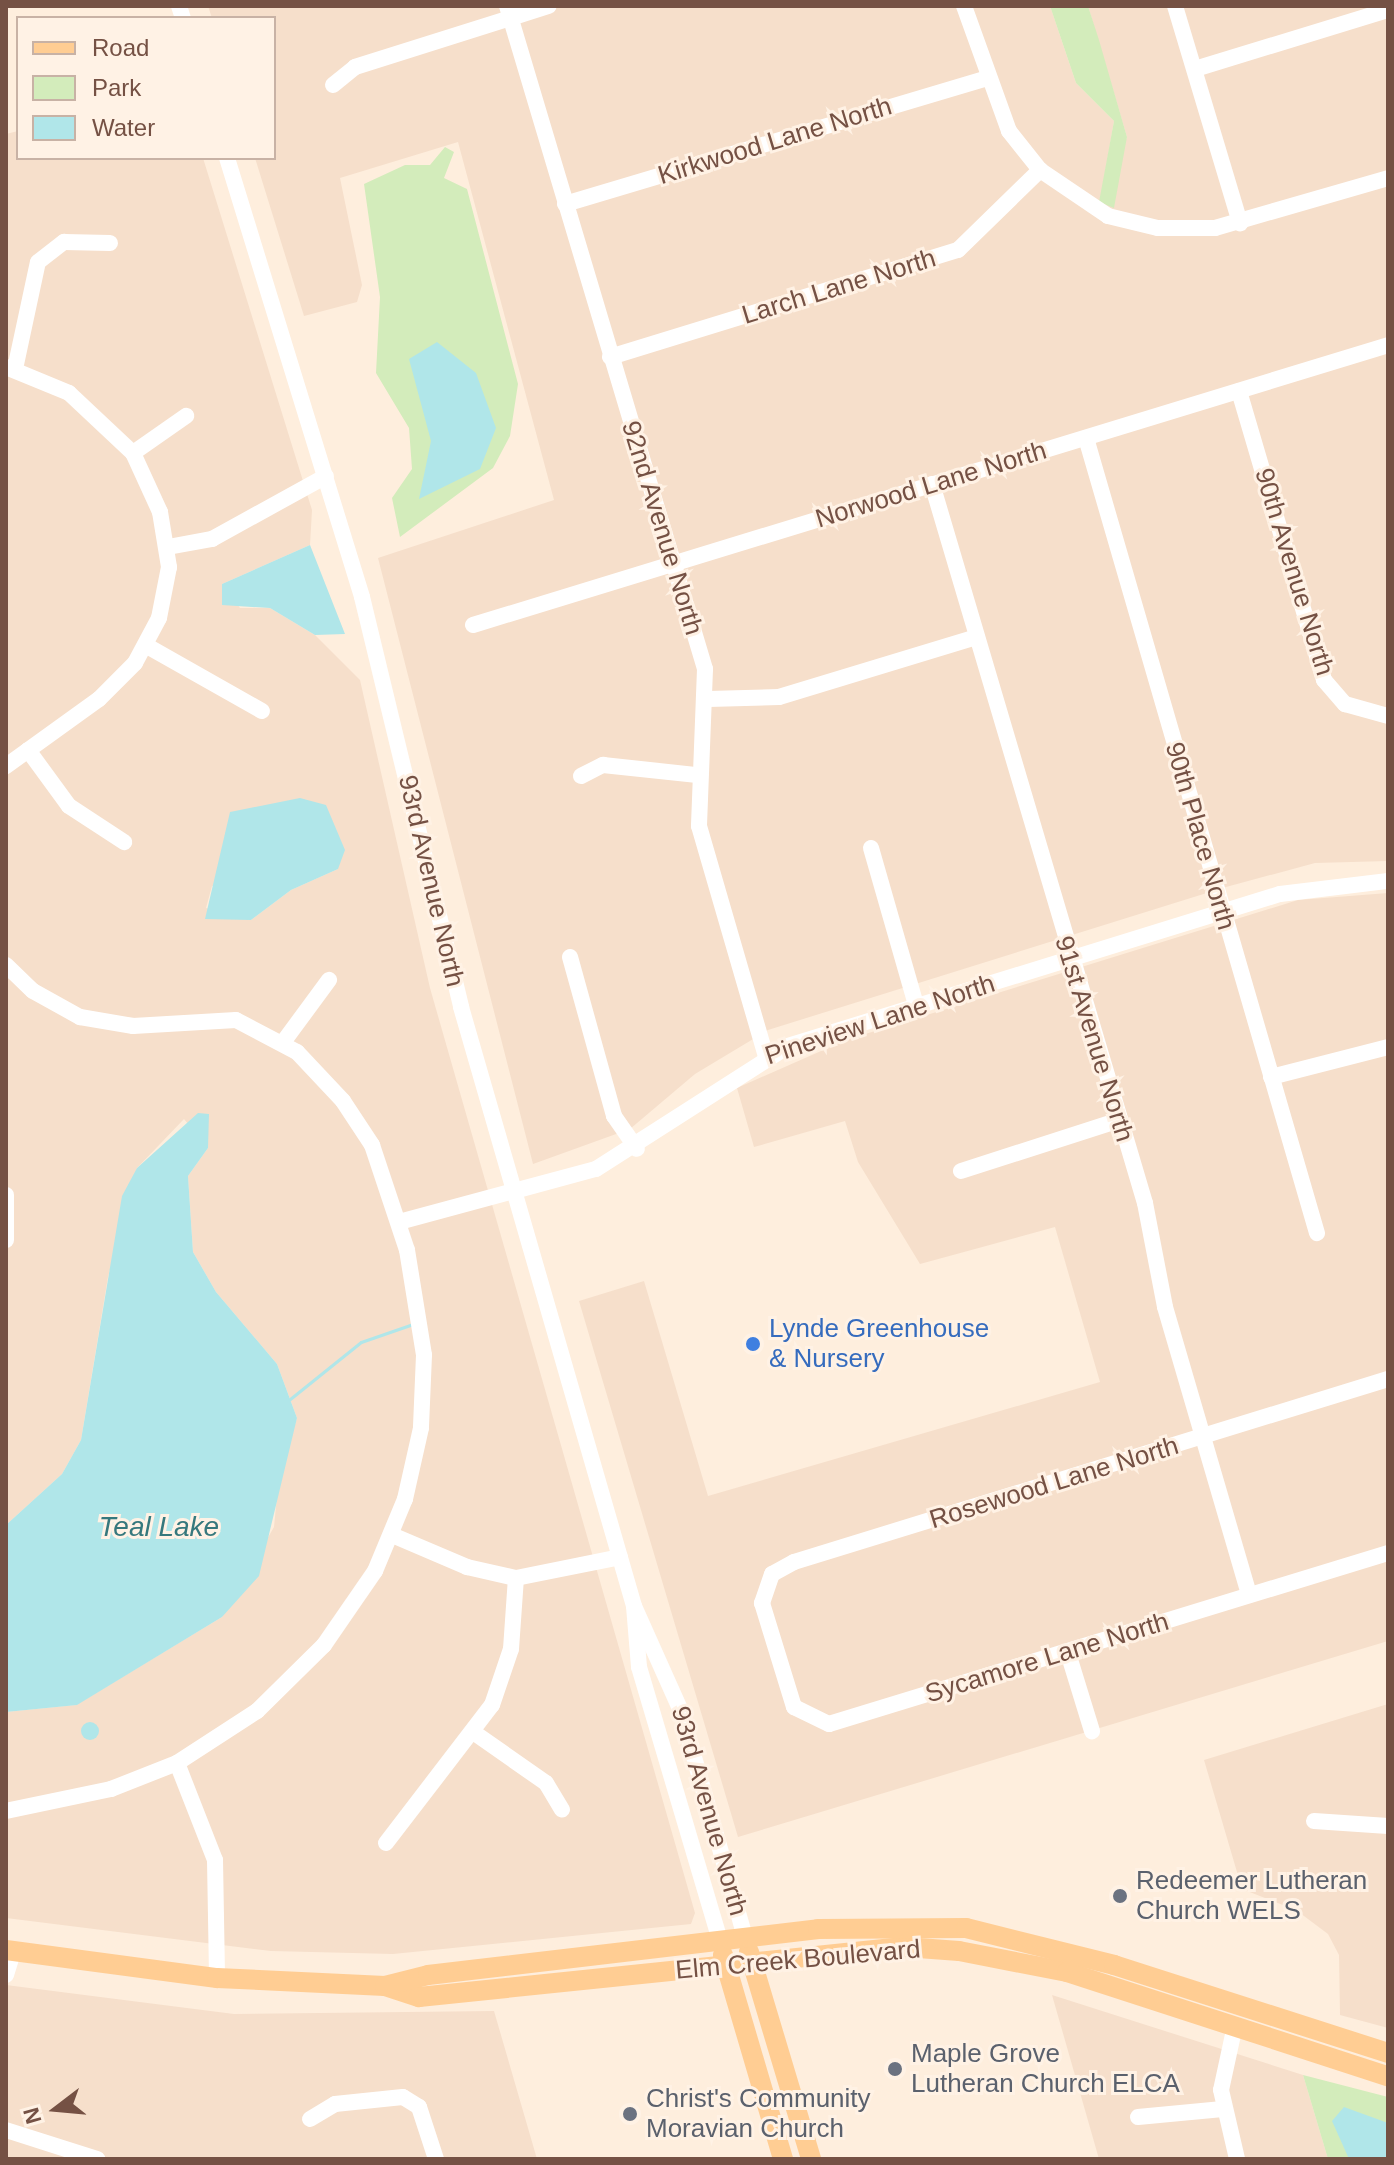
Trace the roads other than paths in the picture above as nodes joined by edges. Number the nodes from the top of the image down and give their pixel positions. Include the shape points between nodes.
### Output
1 (549, 6) edge
2 (964, 6) edge
3 (1175, 6) edge
4 (1388, 10) edge
5 (509, 12) edge
6 (1195, 69) junction
7 (985, 79) junction
8 (333, 85) dead end
9 (228, 160) edge
10 (1040, 170) junction
11 (1388, 178) edge
12 (565, 204) junction
13 (1240, 223) junction
14 (110, 243) dead end
15 (1388, 345) edge
16 (610, 357) junction
17 (11, 368) edge
18 (1239, 391) junction
19 (186, 416) dead end
20 (1086, 438) junction
21 (133, 453) junction
22 (326, 476) junction
23 (932, 484) junction
24 (168, 547) junction
25 (672, 563) junction
26 (473, 625) dead end
27 (976, 637) junction
28 (147, 646) junction
29 (708, 699) junction
30 (262, 711) dead end
31 (1388, 716) edge
32 (28, 750) junction
33 (6, 766) edge
34 (697, 775) junction
35 (581, 776) dead end
36 (124, 842) dead end
37 (871, 848) dead end
38 (1388, 881) edge
39 (1222, 912) junction
40 (570, 957) dead end
41 (1069, 959) junction
42 (6, 965) edge
43 (329, 980) dead end
44 (916, 1005) junction
45 (284, 1041) junction
46 (1388, 1047) edge
47 (766, 1056) junction
48 (1271, 1077) junction
49 (1120, 1120) junction
50 (637, 1149) junction
51 (961, 1171) dead end
52 (6, 1195) edge
53 (515, 1196) junction
54 (399, 1222) junction
55 (1317, 1233) dead end
56 (6, 1240) edge
57 (1388, 1379) edge
58 (1202, 1437) junction
59 (392, 1535) junction
60 (1388, 1553) edge
61 (620, 1557) junction
62 (516, 1578) junction
63 (1249, 1595) junction
64 (634, 1606) junction
65 (766, 1624) joint
66 (1068, 1653) junction
67 (1092, 1731) dead end
68 (476, 1734) junction
69 (177, 1763) junction
70 (562, 1810) dead end
71 (6, 1811) edge
72 (1314, 1821) dead end
73 (1388, 1826) edge
74 (386, 1843) dead end
75 (746, 1940) junction
76 (721, 1943) junction
77 (10, 1951) edge
78 (752, 1963) junction
79 (725, 1965) junction
80 (6, 1975) edge
81 (217, 1978) junction
82 (385, 1986) junction
83 (1234, 2030) junction
84 (1388, 2053) edge
85 (1388, 2076) edge
86 (1223, 2109) junction
87 (1138, 2117) dead end
88 (310, 2119) dead end
89 (6, 2130) edge
90 (97, 2159) edge
91 (436, 2159) edge
92 (783, 2159) edge
93 (811, 2159) edge
94 (1237, 2159) edge

1 - 5 street
2 - 7 street
3 - 6 street
4 - 6 street
5 - 8 street via 355,67
5 - 12 street, 92nd Avenue North
6 - 13 street
7 - 10 street via 1009,131
7 - 12 street, Kirkwood Lane North
9 - 22 street, 93rd Avenue North
10 - 13 street via 1094,208 1130,222 1190,230
10 - 16 street, Larch Lane North via 950,253
11 - 13 street
12 - 16 street, 92nd Avenue North
14 - 17 street via 64,242 38,262
15 - 18 street, Norwood Lane North
16 - 25 street, 92nd Avenue North
17 - 21 street via 94,411
18 - 20 street, Norwood Lane North
18 - 31 street, 90th Avenue North via 1324,680 1345,704
19 - 21 street
20 - 23 street, Norwood Lane North
20 - 39 street, 90th Place North
21 - 24 street
22 - 24 street via 212,539
22 - 53 street, 93rd Avenue North
23 - 25 street, Norwood Lane North
23 - 27 street, 91st Avenue North
24 - 28 street via 166,593
25 - 26 street, Norwood Lane North
25 - 29 street, 92nd Avenue North
27 - 29 street via 779,697
27 - 41 street, 91st Avenue North
28 - 30 street
28 - 32 street via 108,691
29 - 34 street, 92nd Avenue North
32 - 33 street
32 - 36 street via 69,806
34 - 35 street via 603,765
34 - 47 street, 92nd Avenue North via 699,826
37 - 44 street
38 - 39 street, Pineview Lane North via 1316,886
39 - 41 street, Pineview Lane North
39 - 48 street, 90th Place North
40 - 50 street via 614,1116
41 - 44 street, Pineview Lane North
41 - 49 street, 91st Avenue North
42 - 45 street via 33,991 80,1017 133,1026 236,1020
43 - 45 street
44 - 47 street, Pineview Lane North
45 - 54 street via 357,1121
46 - 48 street
47 - 50 street, Pineview Lane North
48 - 55 street, 90th Place North
49 - 51 street
49 - 58 street, 91st Avenue North
50 - 53 street, Pineview Lane North
52 - 56 street
53 - 54 street, Pineview Lane North
53 - 61 street, 93rd Avenue North
54 - 59 street via 419,1307 424,1392 414,1465
57 - 58 street, Rosewood Lane North
58 - 63 street, 91st Avenue North
58 - 65 street, Rosewood Lane North via 784,1566 764,1588
59 - 62 street via 467,1567
59 - 69 street via 353,1608 292,1680
60 - 63 street, Sycamore Lane North
61 - 62 street
61 - 64 street, 93rd Avenue North
62 - 68 street via 511,1649
63 - 66 street, Sycamore Lane North
64 - 75 street, 93rd Avenue North via 681,1711
64 - 76 street, 93rd Avenue North via 639,1667
65 - 66 street, Sycamore Lane North via 787,1694 815,1723
66 - 67 street
68 - 70 street via 546,1783
68 - 74 street
69 - 71 street via 100,1792
69 - 81 street via 215,1860
72 - 73 street
75 - 76 main road, Elm Creek Boulevard
75 - 78 main road, 93rd Avenue North
75 - 84 main road, Elm Creek Boulevard via 818,1929 966,1928 1114,1965
76 - 79 main road, 93rd Avenue North
76 - 82 main road, Elm Creek Boulevard via 428,1975
77 - 80 street
77 - 81 main road, Elm Creek Boulevard
78 - 79 main road, Elm Creek Boulevard
78 - 83 main road, Elm Creek Boulevard via 905,1947 959,1951 1067,1972
78 - 93 main road, 93rd Avenue North
79 - 82 main road, Elm Creek Boulevard via 419,1997
79 - 92 main road, 93rd Avenue North
81 - 82 main road, Elm Creek Boulevard
83 - 85 main road, Elm Creek Boulevard
83 - 86 street via 1222,2072
86 - 87 street
86 - 94 street
88 - 91 street via 335,2104 403,2097 419,2107
89 - 90 street

